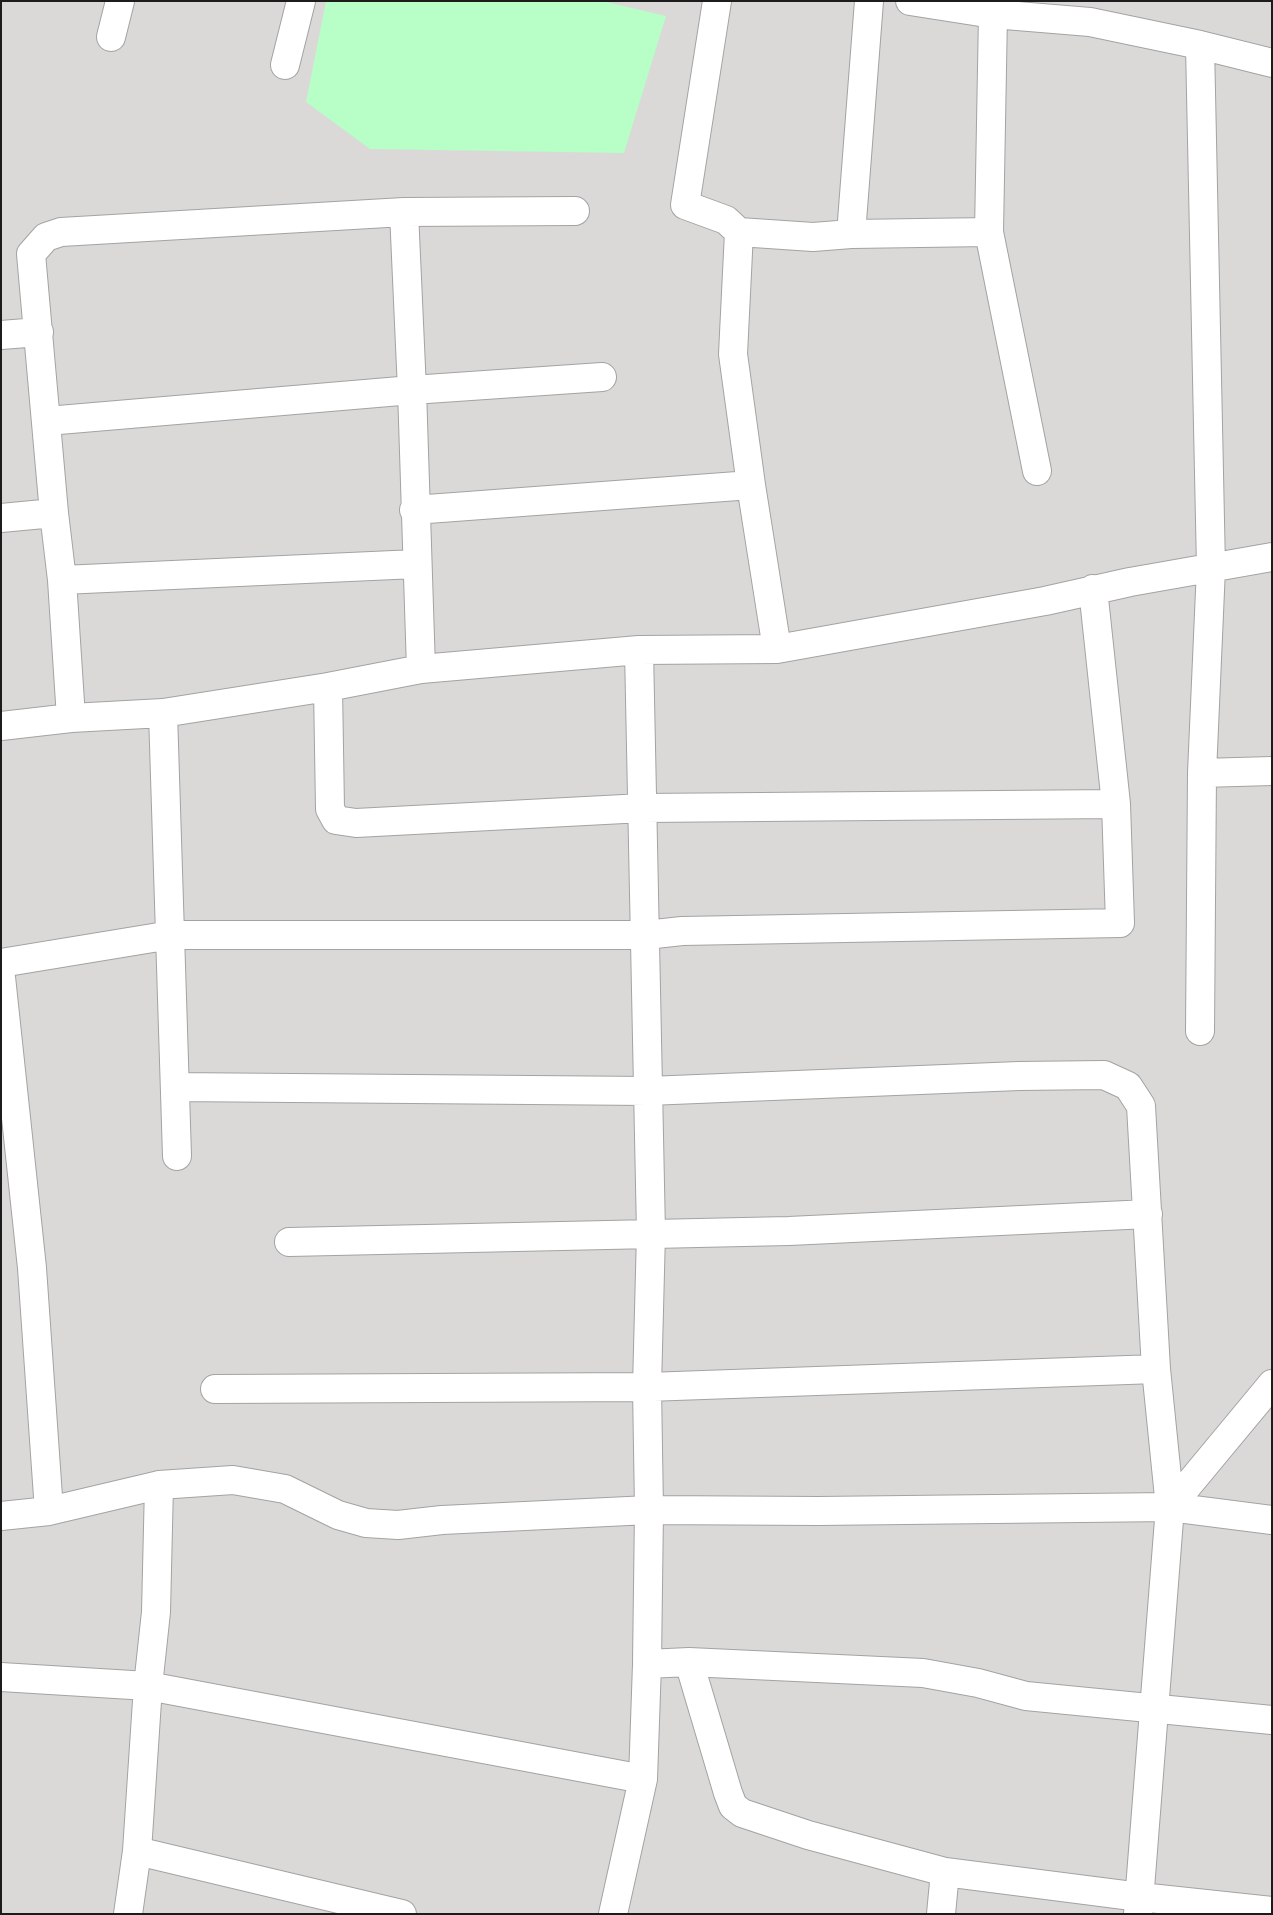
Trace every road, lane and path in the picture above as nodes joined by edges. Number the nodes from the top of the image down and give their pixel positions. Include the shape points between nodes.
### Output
1 (120, 1) edge
2 (301, 1) edge
3 (717, 1) edge
4 (869, 1) edge
5 (910, 1) edge
6 (1038, 10) edge
7 (993, 14) junction
8 (111, 37) dead end
9 (1200, 45) junction
10 (1272, 63) edge
11 (286, 65) dead end
12 (575, 211) dead end
13 (404, 212) junction
14 (739, 232) junction
15 (989, 232) junction
16 (851, 234) junction
17 (39, 332) junction
18 (1, 335) edge
19 (602, 377) dead end
20 (412, 390) junction
21 (47, 421) junction
22 (1037, 471) dead end
23 (751, 485) junction
24 (414, 510) junction
25 (54, 513) junction
26 (1, 518) edge
27 (1272, 557) edge
28 (416, 564) junction
29 (1211, 568) junction
30 (62, 580) junction
31 (1094, 589) junction
32 (777, 649) junction
33 (639, 650) junction
34 (421, 669) junction
35 (328, 687) junction
36 (163, 714) junction
37 (71, 718) junction
38 (1, 726) edge
39 (1272, 771) edge
40 (1202, 773) junction
41 (1116, 804) junction
42 (643, 808) junction
43 (171, 935) junction
44 (646, 935) junction
45 (1, 963) edge
46 (1, 977) edge
47 (1200, 1031) dead end
48 (175, 1087) junction
49 (648, 1091) junction
50 (177, 1156) dead end
51 (1148, 1214) junction
52 (651, 1233) junction
53 (289, 1242) dead end
54 (1156, 1369) junction
55 (1272, 1384) edge
56 (647, 1387) junction
57 (215, 1389) dead end
58 (159, 1485) junction
59 (1170, 1507) junction
60 (649, 1510) junction
61 (49, 1511) junction
62 (1, 1516) edge
63 (1272, 1520) edge
64 (689, 1662) junction
65 (647, 1664) junction
66 (1, 1677) edge
67 (148, 1686) junction
68 (1155, 1709) junction
69 (1272, 1720) edge
70 (642, 1779) junction
71 (137, 1851) junction
72 (945, 1872) junction
73 (1139, 1905) edge
74 (1272, 1911) edge
75 (128, 1914) edge
76 (402, 1914) edge
77 (613, 1914) edge
78 (941, 1914) edge

1 - 8 street
2 - 11 street
3 - 14 street via 685,204 726,220
4 - 16 street
5 - 7 street
6 - 7 street
6 - 9 street
7 - 15 street
9 - 10 street
9 - 29 street
12 - 13 street
13 - 17 street via 61,232 46,237 31,254
13 - 20 street
14 - 16 street via 813,237
14 - 23 street via 733,354
15 - 16 street
15 - 22 street
17 - 18 street
17 - 21 street
19 - 20 street
20 - 21 street
20 - 24 street
21 - 25 street
23 - 24 street
23 - 32 street
24 - 28 street
25 - 26 street
25 - 30 street
27 - 29 street
28 - 30 street
28 - 34 street
29 - 31 street
29 - 40 street
30 - 37 street
31 - 32 street via 1045,601
31 - 41 street
32 - 33 street
33 - 34 street
33 - 42 street
34 - 35 street
35 - 36 street
35 - 42 street via 330,809 336,820 356,823
36 - 37 street
36 - 43 street
37 - 38 street
39 - 40 street
40 - 47 street
41 - 42 street
41 - 44 street via 1120,923 682,931
42 - 44 street
43 - 44 street
43 - 45 street
43 - 48 street
44 - 49 street
46 - 61 street via 32,1268
48 - 49 street
48 - 50 street
49 - 51 street via 1104,1075 1128,1086 1141,1106
49 - 52 street
51 - 52 street via 799,1231
51 - 54 street
52 - 53 street
52 - 56 street
54 - 56 street
54 - 59 street
55 - 59 street
56 - 57 street
56 - 60 street
58 - 60 street via 233,1480 286,1489 338,1515 366,1523 398,1525
58 - 61 street
58 - 67 street via 156,1612
59 - 60 street
59 - 63 street
59 - 68 street
60 - 65 street
61 - 62 street
64 - 65 street
64 - 68 street via 923,1673 1026,1696
64 - 72 street via 733,1806 742,1813 808,1836
65 - 70 street
66 - 67 street
67 - 70 street
67 - 71 street
68 - 69 street
68 - 73 street
70 - 77 street
71 - 75 street
71 - 76 street
72 - 73 street
72 - 78 street
73 - 74 street

